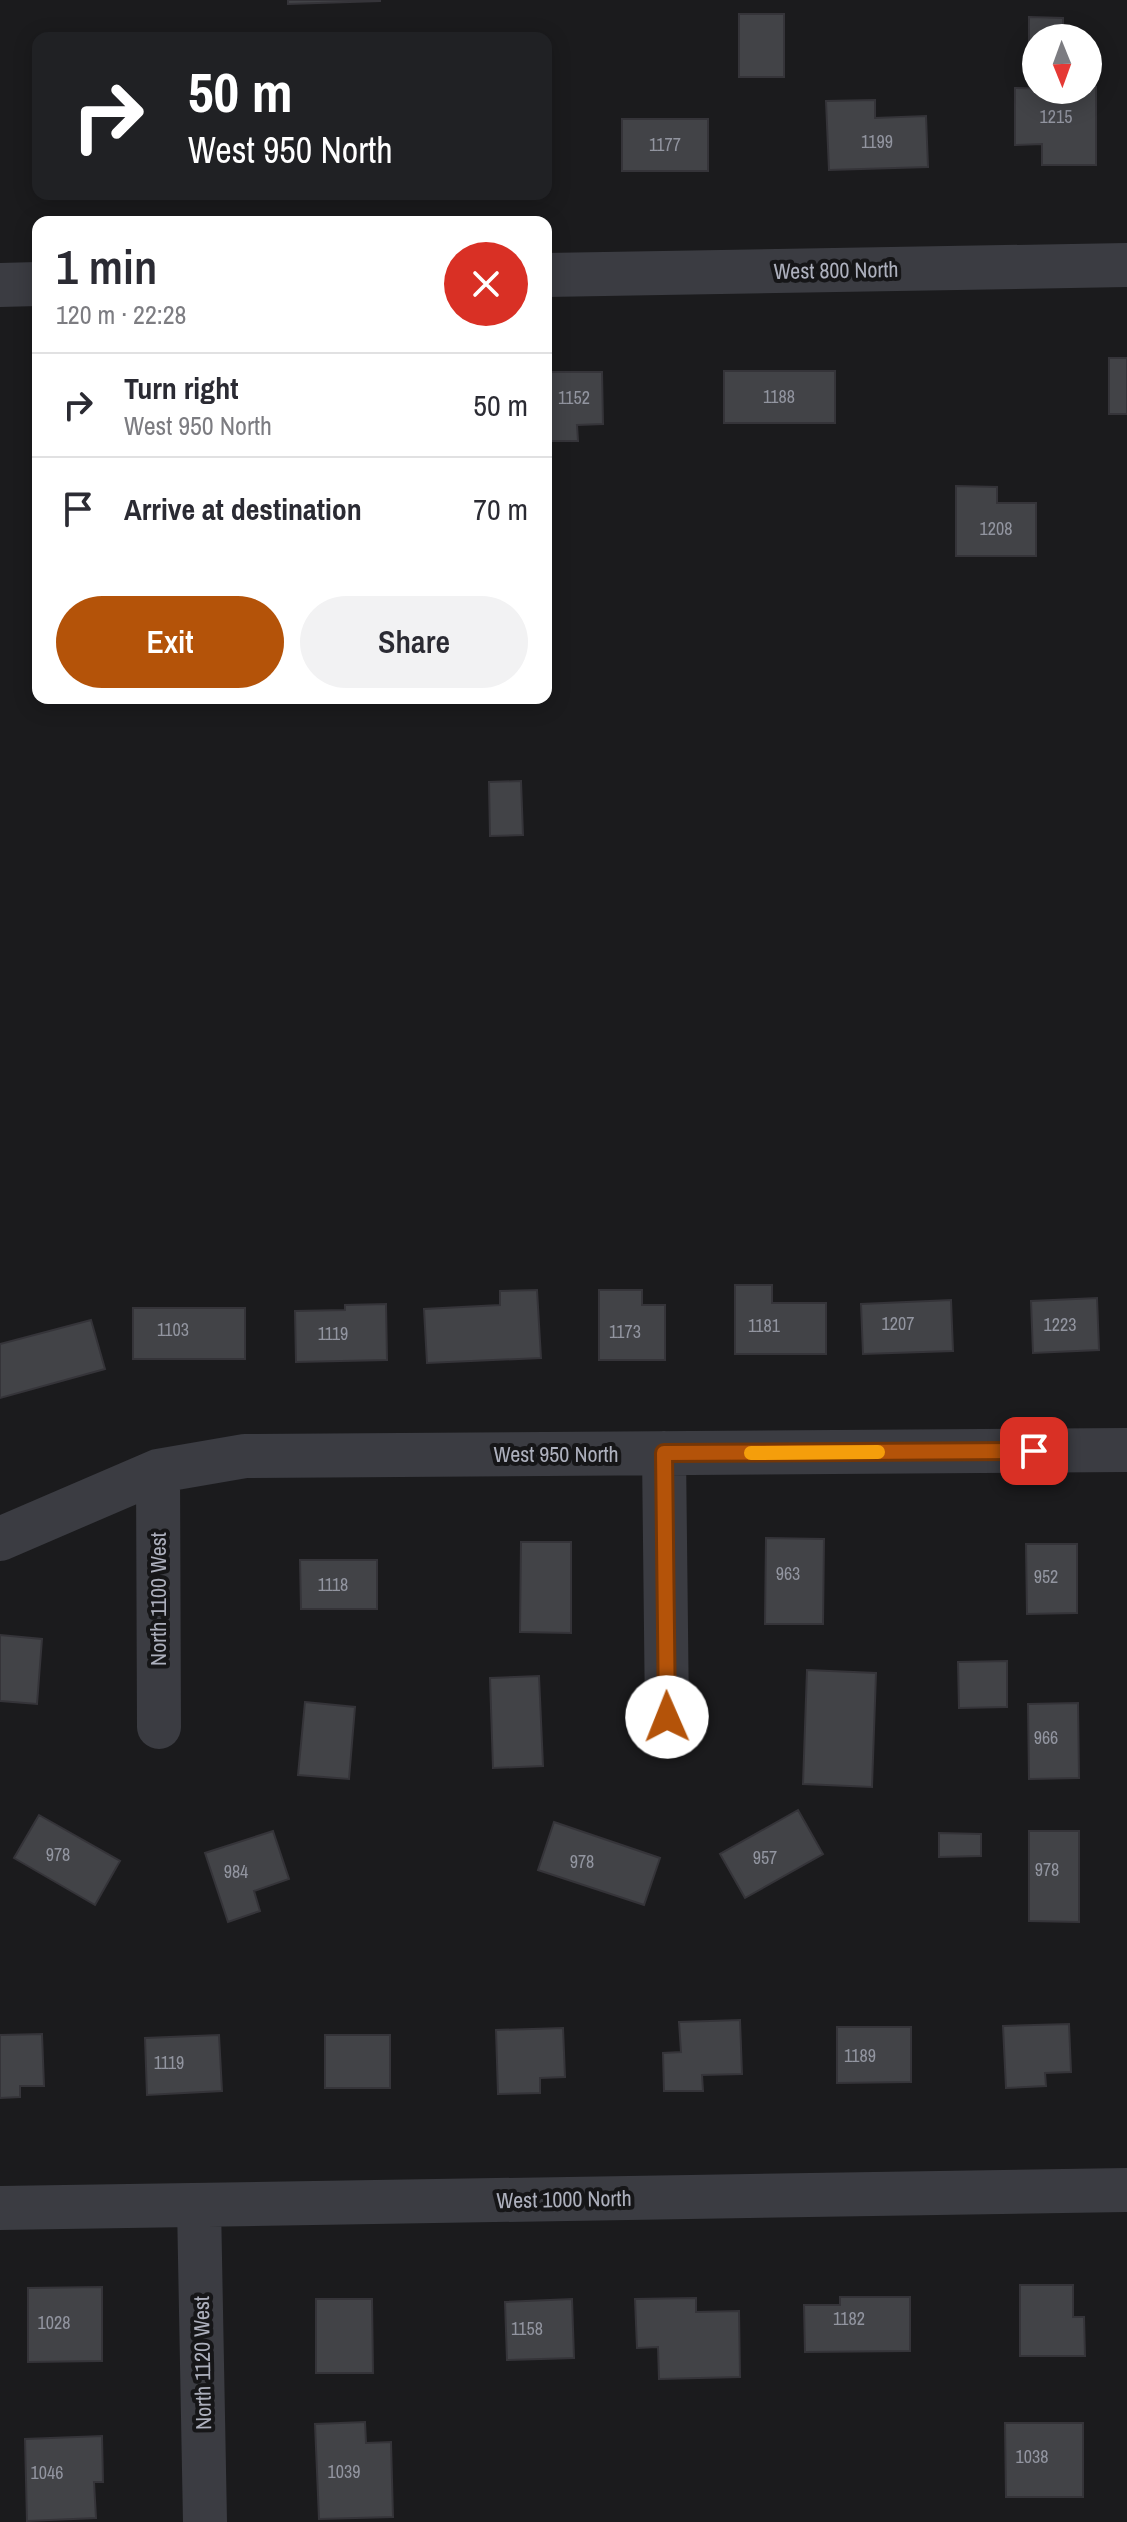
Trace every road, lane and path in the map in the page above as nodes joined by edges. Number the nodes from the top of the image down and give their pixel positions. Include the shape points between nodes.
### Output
1 (1127, 265) edge
2 (552, 275) edge
3 (32, 284) edge
4 (0, 285) edge
5 (1127, 1450) edge
6 (664, 1453) junction
7 (158, 1471) junction
8 (0, 1539) edge
9 (667, 1717) dead end
10 (159, 1727) dead end
11 (1127, 2190) edge
12 (199, 2205) junction
13 (0, 2208) edge
14 (205, 2522) edge

1 - 2 street, West 800 North
3 - 4 street
5 - 6 street, West 950 North
6 - 7 street, West 950 North via 245,1456
6 - 9 street
7 - 8 street, West 950 North
7 - 10 street, North 1100 West
11 - 12 street, West 1000 North
12 - 13 street, West 1000 North
12 - 14 street, North 1120 West

